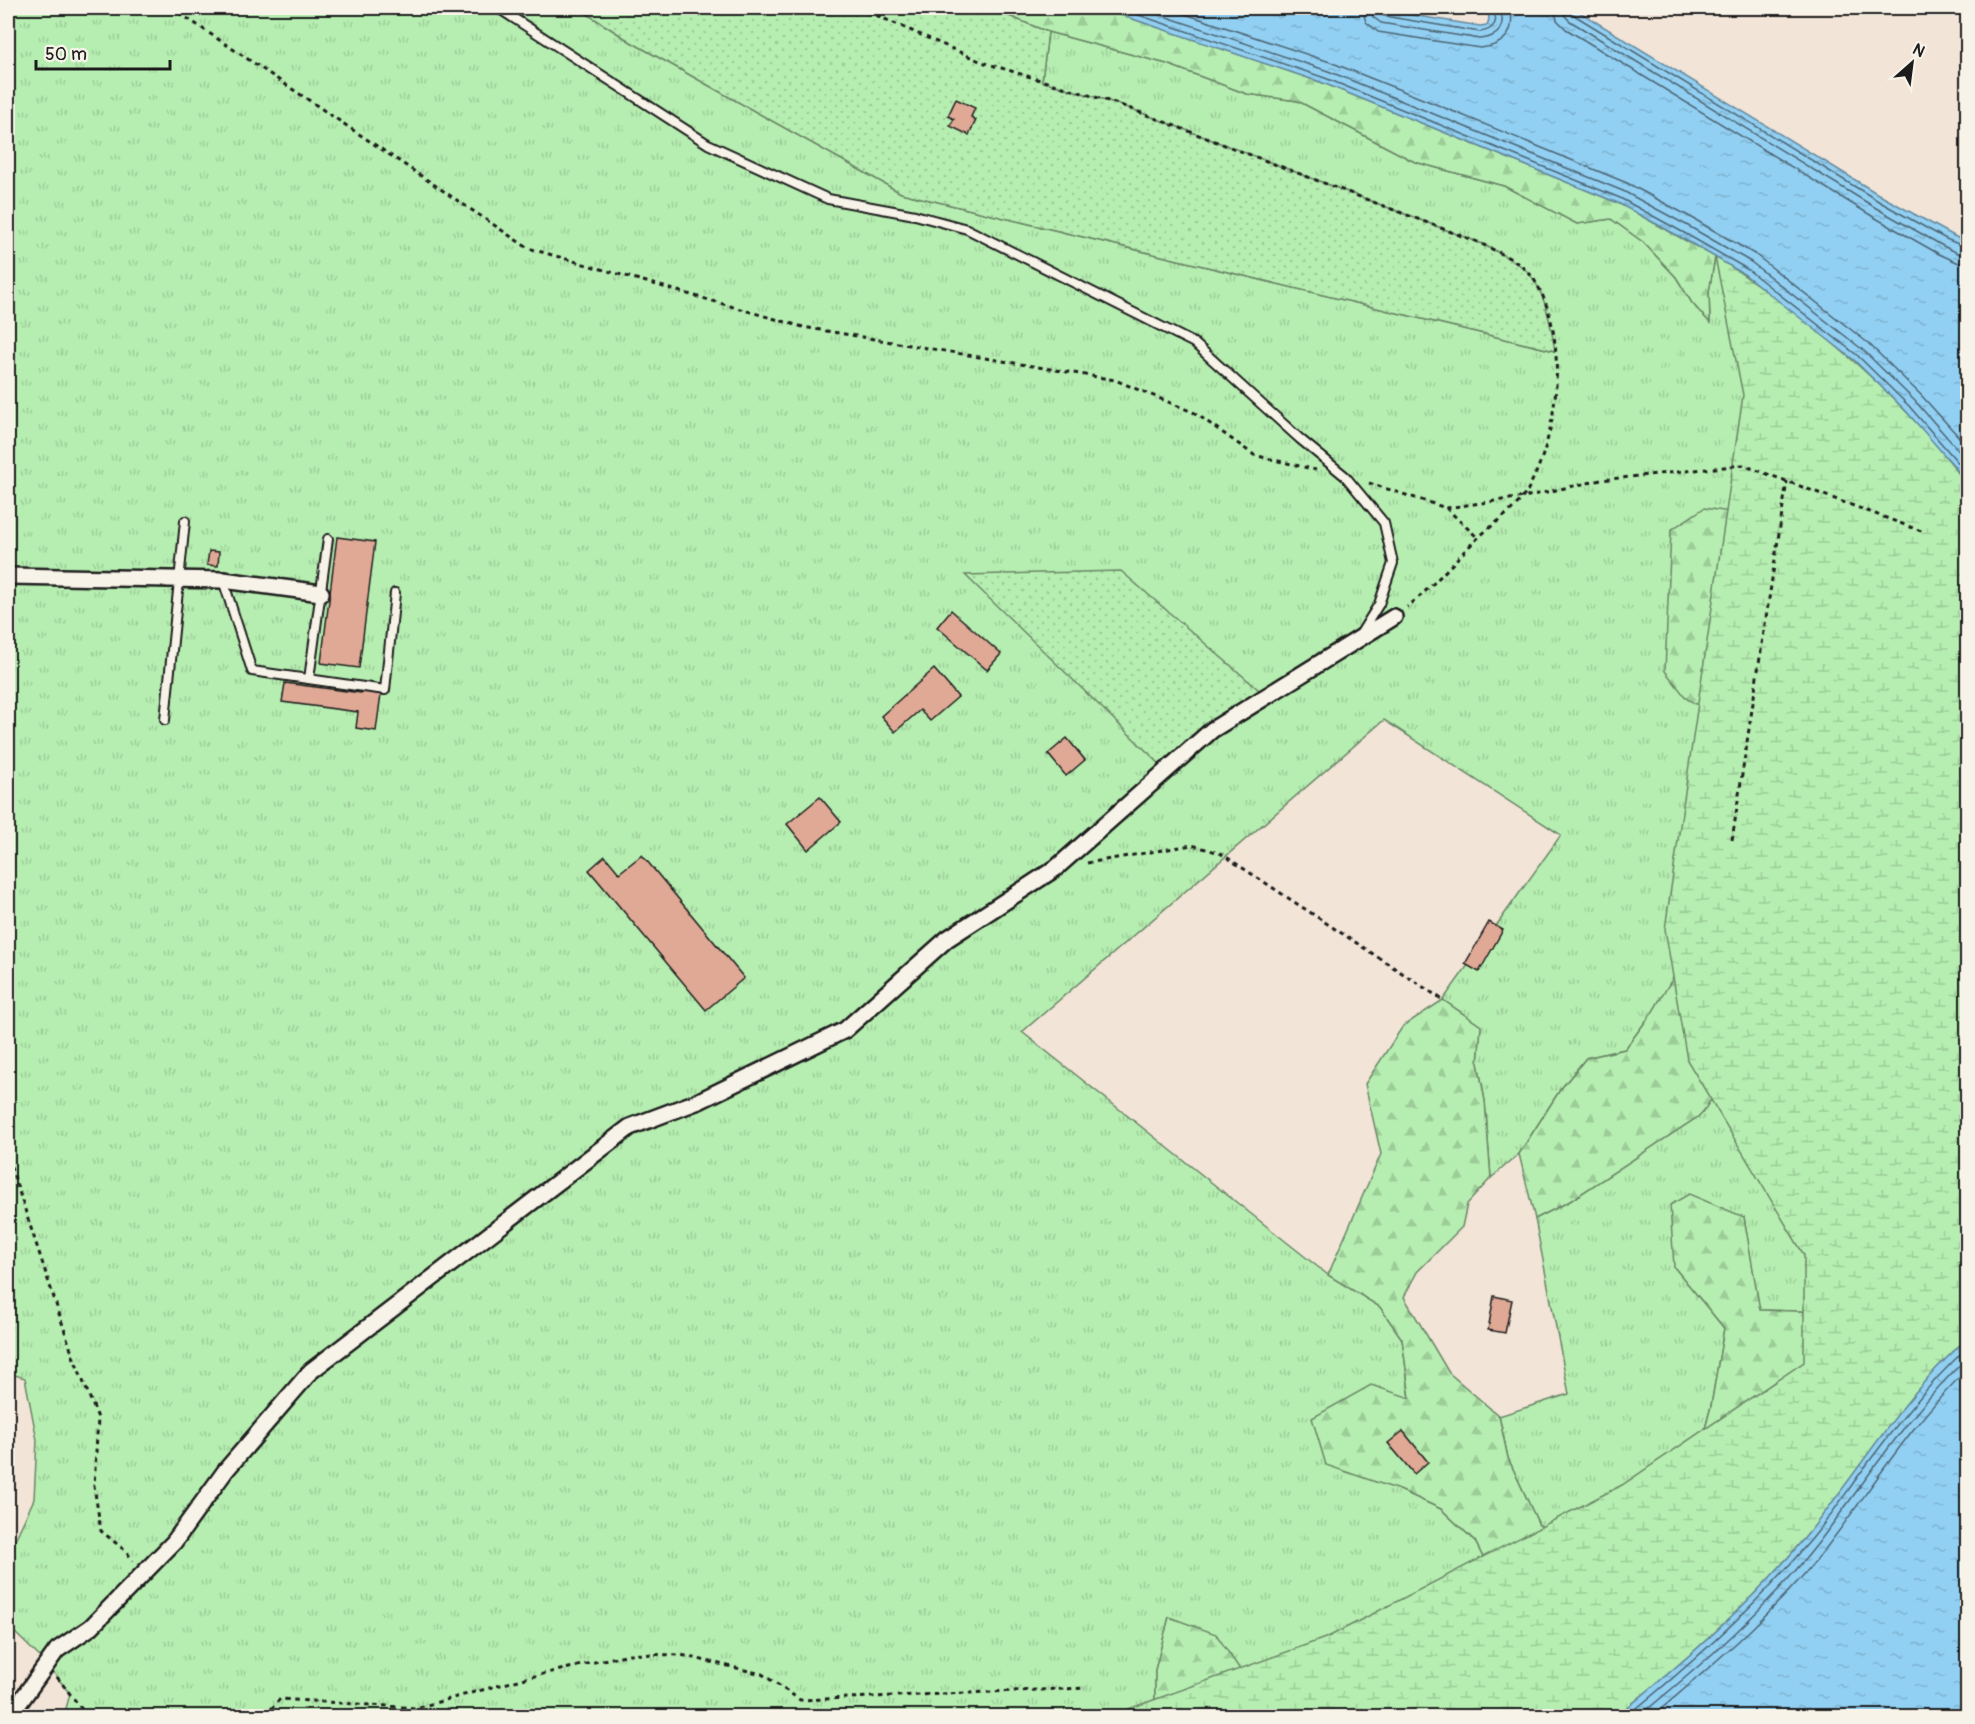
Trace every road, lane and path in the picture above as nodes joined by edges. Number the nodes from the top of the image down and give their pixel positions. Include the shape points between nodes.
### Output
1 (172, 8) edge
2 (498, 8) edge
3 (860, 8) edge
4 (1345, 476) junction
5 (1787, 481) junction
6 (1524, 497) junction
7 (1446, 508) junction
8 (185, 521) dead end
9 (1924, 532) dead end
10 (1478, 538) junction
11 (328, 539) dead end
12 (8, 576) edge
13 (179, 580) junction
14 (223, 580) junction
15 (321, 593) junction
16 (395, 593) dead end
17 (1394, 617) joint
18 (1355, 642) junction
19 (309, 679) junction
20 (165, 720) dead end
21 (1732, 840) dead end
22 (1056, 868) junction
23 (1443, 1000) dead end
24 (8, 1158) edge
25 (140, 1575) junction
26 (47, 1664) junction
27 (1086, 1688) dead end
28 (10, 1716) edge
29 (87, 1716) edge
30 (266, 1716) edge

1 - 4 path via 528,248 803,327 1115,380 1196,412 1254,455
2 - 4 lane via 708,144 828,199 967,229 1194,343
3 - 6 path via 982,62 1118,105 1480,243 1522,267 1533,278 1551,323 1557,368 1551,425 1542,459
4 - 7 path
4 - 18 lane via 1384,524 1393,563 1379,604
5 - 6 path via 1743,465 1601,480
5 - 9 path
5 - 21 path
6 - 7 path
6 - 10 path
7 - 10 path
8 - 13 lane
10 - 17 path via 1429,590
11 - 15 lane
12 - 13 street
13 - 14 street
13 - 20 lane
14 - 15 street
14 - 19 lane via 252,670
15 - 19 lane
16 - 19 lane via 385,690
17 - 18 street
18 - 22 street via 1212,730
22 - 23 path via 1192,845 1220,853
22 - 25 street via 947,939 845,1030 699,1101 630,1127 320,1364 226,1470 174,1542
24 - 25 path via 73,1356 98,1418 94,1486 101,1531 127,1552
25 - 26 street via 91,1627 57,1650
26 - 28 street
26 - 29 path
27 - 30 path via 800,1700 762,1674 681,1655 629,1654 416,1708 280,1699

